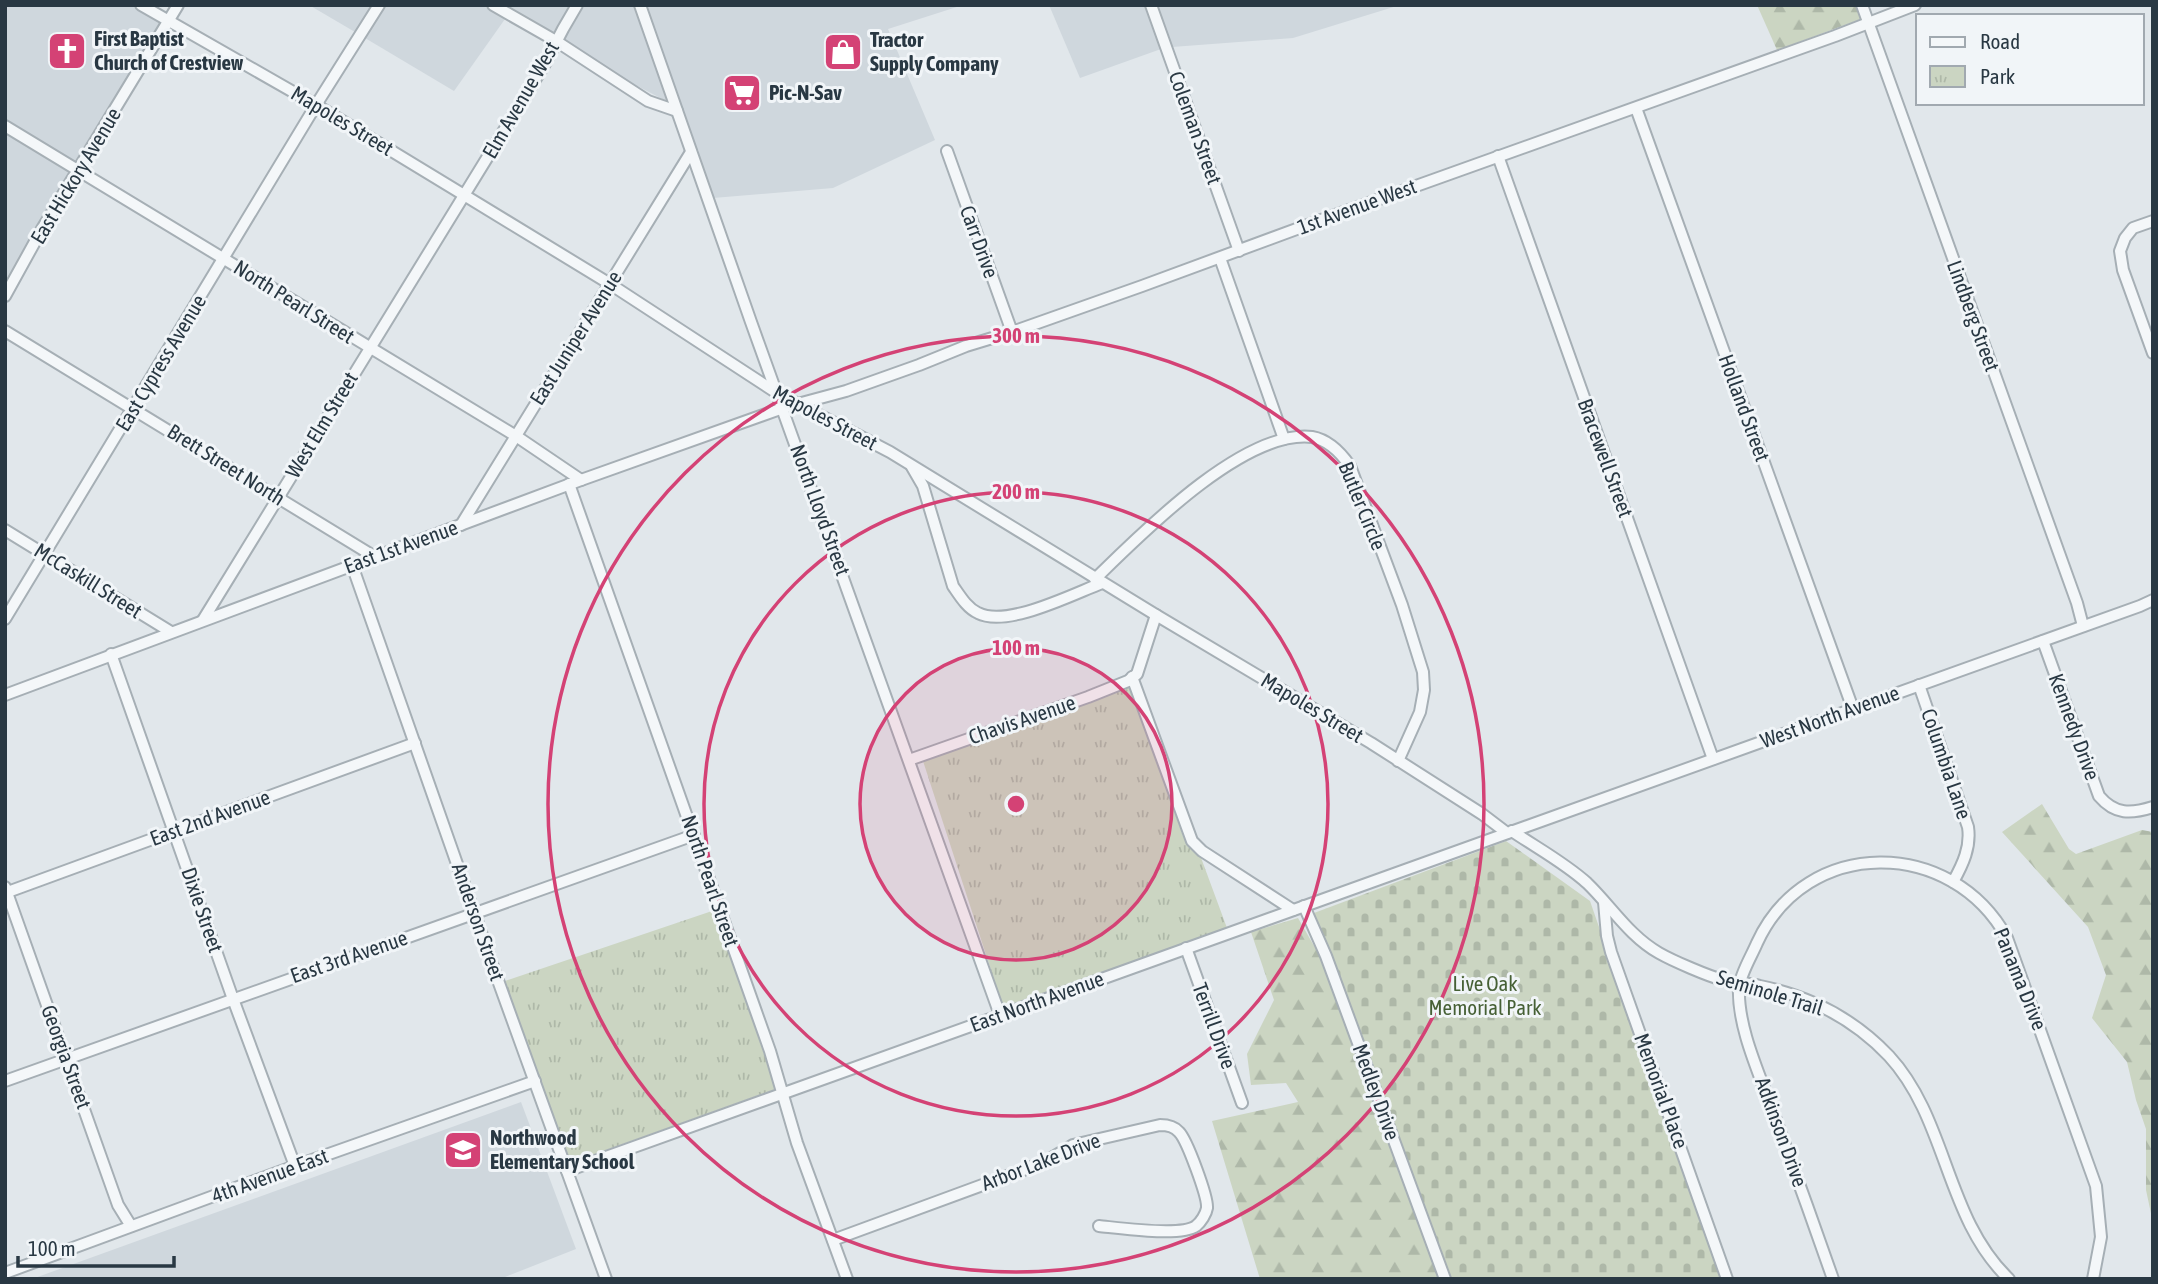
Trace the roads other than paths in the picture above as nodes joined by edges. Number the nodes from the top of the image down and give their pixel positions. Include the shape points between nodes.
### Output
1 (141, 5) edge
2 (178, 5) edge
3 (379, 5) edge
4 (493, 5) edge
5 (577, 5) edge
6 (640, 5) edge
7 (1151, 5) edge
8 (1862, 5) edge
9 (1915, 5) edge
10 (169, 20) junction
11 (1868, 23) junction
12 (556, 41) junction
13 (316, 105) junction
14 (1636, 108) junction
15 (677, 111) junction
16 (5, 126) edge
17 (947, 151) dead end
18 (691, 152) junction
19 (1497, 156) junction
20 (77, 170) junction
21 (464, 195) junction
22 (2153, 221) edge
23 (1240, 251) junction
24 (1220, 258) junction
25 (223, 259) junction
26 (610, 284) junction
27 (5, 296) edge
28 (5, 331) edge
29 (1012, 332) junction
30 (369, 349) junction
31 (2153, 354) edge
32 (777, 393) junction
33 (797, 404) junction
34 (133, 408) junction
35 (783, 408) junction
36 (516, 436) junction
37 (1284, 439) junction
38 (910, 464) junction
39 (581, 480) junction
40 (569, 484) junction
41 (279, 497) junction
42 (461, 525) junction
43 (5, 530) edge
44 (46, 554) junction
45 (374, 557) junction
46 (352, 565) junction
47 (1099, 581) junction
48 (2153, 600) edge
49 (1156, 615) junction
50 (5, 619) edge
51 (203, 620) junction
52 (2083, 626) junction
53 (171, 632) junction
54 (2043, 640) junction
55 (111, 654) junction
56 (1132, 677) junction
57 (1919, 685) junction
58 (5, 695) edge
59 (1853, 709) junction
60 (415, 743) junction
61 (1713, 759) junction
62 (909, 760) junction
63 (1398, 761) junction
64 (2153, 807) edge
65 (175, 831) junction
66 (1509, 832) junction
67 (694, 835) junction
68 (1953, 882) junction
69 (6, 890) edge
70 (1604, 902) junction
71 (1299, 908) junction
72 (475, 914) junction
73 (1186, 948) junction
74 (1740, 983) junction
75 (233, 999) junction
76 (1000, 1015) junction
77 (67, 1059) junction
78 (5, 1081) edge
79 (534, 1081) junction
80 (783, 1093) junction
81 (1242, 1103) dead end
82 (295, 1166) junction
83 (567, 1171) junction
84 (131, 1226) junction
85 (1099, 1226) dead end
86 (833, 1240) junction
87 (5, 1273) edge
88 (606, 1279) edge
89 (847, 1279) edge
90 (1445, 1279) edge
91 (1727, 1279) edge
92 (1833, 1279) edge
93 (2009, 1279) edge
94 (2093, 1279) edge

1 - 10 street, Mapoles Street
2 - 10 street, East Hickory Avenue
3 - 13 street, East Cypress Avenue
4 - 12 street
5 - 12 street, Elm Avenue West
6 - 15 street, North Lloyd Street
7 - 23 street, Coleman Street
8 - 11 street, Lindberg Street
9 - 11 street, 1st Avenue West
10 - 13 street, Mapoles Street
10 - 20 street, East Hickory Avenue
11 - 14 street, 1st Avenue West
11 - 52 street, Lindberg Street
12 - 15 street via 648,101
12 - 21 street, Elm Avenue West
13 - 21 street, Mapoles Street
13 - 25 street, East Cypress Avenue
14 - 19 street, 1st Avenue West
14 - 59 street, Holland Street
15 - 18 street, North Lloyd Street
16 - 20 street, North Pearl Street
17 - 29 street, Carr Drive
18 - 26 street, East Juniper Avenue
18 - 32 street, North Lloyd Street
19 - 23 street, 1st Avenue West
19 - 61 street, Bracewell Street
20 - 25 street, North Pearl Street
20 - 27 street, East Hickory Avenue
21 - 26 street, Mapoles Street
21 - 30 street, West Elm Street
22 - 31 street via 2133,228 2120,251
23 - 24 street, 1st Avenue West
24 - 29 street, 1st Avenue West
24 - 37 street
25 - 30 street, North Pearl Street
25 - 34 street, East Cypress Avenue
26 - 32 street, Mapoles Street
26 - 36 street, East Juniper Avenue
28 - 34 street, Brett Street North
29 - 33 street, 1st Avenue West
30 - 36 street, North Pearl Street
30 - 41 street, West Elm Street
32 - 33 street, Mapoles Street
32 - 35 street, North Lloyd Street
33 - 35 street, East 1st Avenue
33 - 38 street, Mapoles Street
34 - 41 street, Brett Street North
34 - 44 street, East Cypress Avenue
35 - 39 street, East 1st Avenue
35 - 62 street, North Lloyd Street
36 - 39 street, North Pearl Street
36 - 42 street, East Juniper Avenue
37 - 47 street, Butler Circle via 1228,465 1194,489 1146,529
37 - 63 street, Butler Circle via 1315,438 1342,453 1402,605 1423,672 1424,690 1420,712
38 - 47 street, Mapoles Street
38 - 47 street via 923,486 953,586 978,613 1014,615
39 - 40 street, East 1st Avenue
40 - 42 street, East 1st Avenue
40 - 67 street, North Pearl Street
41 - 45 street, Brett Street North
41 - 51 street, West Elm Street
42 - 45 street, East 1st Avenue
43 - 44 street, McCaskill Street
44 - 50 street, East Cypress Avenue
44 - 53 street, McCaskill Street
45 - 46 street, East 1st Avenue
46 - 51 street, East 1st Avenue
46 - 60 street, Anderson Street
47 - 49 street, Mapoles Street
48 - 52 street, West North Avenue
49 - 56 street via 1138,674
49 - 63 street, Mapoles Street
51 - 53 street, East 1st Avenue
52 - 54 street, West North Avenue
53 - 55 street, East 1st Avenue
54 - 57 street, West North Avenue
54 - 64 street, Kennedy Drive via 2099,796 2105,804 2128,813
55 - 58 street, East 1st Avenue
55 - 65 street, Dixie Street
56 - 62 street, Chavis Avenue
56 - 71 street via 1192,841
57 - 59 street, West North Avenue
57 - 68 street, Columbia Lane via 1968,827 1966,856
59 - 61 street, West North Avenue
60 - 65 street, East 2nd Avenue
60 - 72 street, Anderson Street
61 - 66 street, West North Avenue
62 - 76 street, North Lloyd Street
63 - 66 street, Mapoles Street
65 - 69 street, East 2nd Avenue
65 - 75 street, Dixie Street
66 - 70 street, Seminole Trail via 1583,880
66 - 71 street, East North Avenue
67 - 72 street, East 3rd Avenue
67 - 80 street, North Pearl Street
68 - 74 street, Panama Drive via 1927,869 1890,862 1846,866 1822,876 1798,890 1773,916
68 - 94 street, Panama Drive via 1985,906 2007,938 2090,1168 2100,1223
69 - 77 street, Georgia Street
70 - 74 street, Seminole Trail via 1659,953 1715,978
70 - 91 street, Memorial Place via 1611,952
71 - 73 street, East North Avenue
71 - 90 street, Medley Drive via 1326,956
72 - 75 street, East 3rd Avenue
72 - 79 street, Anderson Street
73 - 76 street, East North Avenue
73 - 81 street, Terrill Drive
74 - 92 street, Adkinson Drive via 1741,1012 1752,1053
74 - 93 street, Seminole Trail via 1823,1007 1861,1030 1886,1054 1924,1110 1970,1228
75 - 77 street, East 3rd Avenue
75 - 82 street, Dixie Street
76 - 80 street, East North Avenue
77 - 78 street, East 3rd Avenue
77 - 84 street, Georgia Street via 118,1205
79 - 82 street, 4th Avenue East
79 - 83 street, Anderson Street
80 - 83 street, East North Avenue
80 - 86 street, North Pearl Street
82 - 84 street, 4th Avenue East
83 - 88 street, Anderson Street
84 - 87 street, 4th Avenue East
85 - 86 street, Arbor Lake Drive via 1172,1232 1195,1227 1203,1219 1206,1199 1177,1129 1160,1125 1073,1145 1045,1162
86 - 89 street, North Pearl Street

